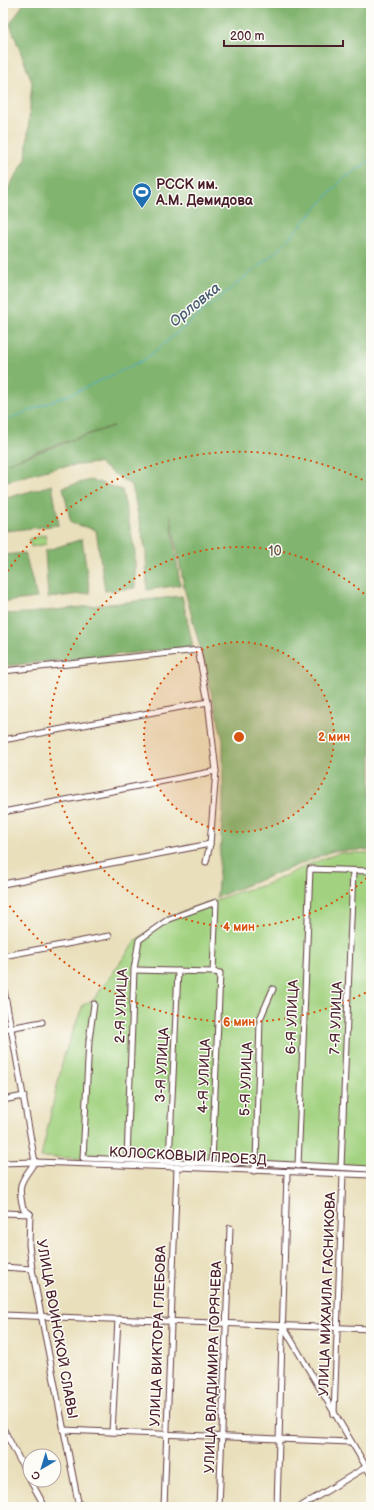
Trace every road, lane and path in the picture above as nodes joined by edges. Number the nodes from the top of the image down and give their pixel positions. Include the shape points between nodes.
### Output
1 (3, 671) edge
2 (208, 702) junction
3 (3, 740) edge
4 (216, 771) junction
5 (3, 812) edge
6 (210, 844) junction
7 (206, 862) dead end
8 (353, 871) junction
9 (371, 871) edge
10 (3, 884) edge
11 (216, 902) joint
12 (108, 936) dead end
13 (3, 956) edge
14 (135, 970) junction
15 (178, 971) junction
16 (213, 972) junction
17 (3, 984) edge
18 (273, 989) dead end
19 (94, 1004) dead end
20 (42, 1022) dead end
21 (12, 1027) junction
22 (3, 1029) edge
23 (24, 1096) junction
24 (3, 1100) edge
25 (127, 1159) junction
26 (169, 1161) junction
27 (35, 1162) junction
28 (212, 1162) junction
29 (3, 1163) edge
30 (256, 1163) junction
31 (298, 1166) junction
32 (177, 1167) junction
33 (341, 1167) junction
34 (371, 1169) edge
35 (254, 1171) junction
36 (287, 1172) junction
37 (344, 1174) junction
38 (371, 1175) edge
39 (3, 1213) edge
40 (30, 1214) junction
41 (230, 1228) dead end
42 (3, 1267) edge
43 (32, 1269) junction
44 (3, 1315) edge
45 (41, 1316) junction
46 (118, 1319) junction
47 (171, 1320) junction
48 (227, 1323) junction
49 (282, 1325) junction
50 (339, 1328) junction
51 (371, 1329) edge
52 (334, 1414) junction
53 (3, 1428) edge
54 (63, 1430) junction
55 (112, 1432) junction
56 (167, 1434) junction
57 (222, 1436) junction
58 (280, 1439) junction
59 (350, 1442) junction
60 (22, 1465) edge
61 (366, 1467) junction
62 (371, 1475) edge
63 (34, 1488) edge
64 (44, 1507) edge
65 (79, 1507) edge
66 (164, 1507) edge
67 (219, 1507) edge
68 (277, 1507) edge
69 (300, 1507) edge

1 - 2 street via 198,650
2 - 3 street
2 - 4 street
4 - 5 street
4 - 6 street
6 - 7 street
6 - 10 street
8 - 9 street
8 - 31 street, 6-Я УЛИЦА via 310,869
8 - 33 street, 7-Я УЛИЦА
11 - 14 street, 2-Я УЛИЦА via 169,919 139,940
11 - 16 street, 4-Я УЛИЦА
12 - 13 street
14 - 15 street
14 - 25 street, 2-Я УЛИЦА
15 - 16 street
15 - 26 street, 3-Я УЛИЦА
16 - 28 street, 4-Я УЛИЦА via 220,973
17 - 21 street
18 - 30 street, 5-Я УЛИЦА via 260,1019
19 - 25 street via 88,1040 83,1158
20 - 21 street
21 - 22 street
21 - 23 street
23 - 24 street
23 - 27 street
25 - 26 street
26 - 28 street
27 - 29 street, КОЛОСКОВЫЙ ПРОЕЗД
27 - 32 street, КОЛОСКОВЫЙ ПРОЕЗД
27 - 40 street, УЛИЦА ВОИНСКОЙ СЛАВЫ via 22,1179 20,1189 23,1208
28 - 30 street
30 - 31 street
30 - 35 street, 5-Я УЛИЦА
31 - 33 street
32 - 35 street, КОЛОСКОВЫЙ ПРОЕЗД
32 - 47 street, УЛИЦА ВИКТОРА ГЛЕБОВА
33 - 34 street
35 - 36 street, КОЛОСКОВЫЙ ПРОЕЗД
36 - 37 street, КОЛОСКОВЫЙ ПРОЕЗД
36 - 49 street
37 - 38 street, КОЛОСКОВЫЙ ПРОЕЗД
37 - 50 street, УЛИЦА МИХАИЛА ГАСНИКОВА
39 - 40 street
40 - 43 street, УЛИЦА ВОИНСКОЙ СЛАВЫ via 29,1245
41 - 48 street, УЛИЦА ВЛАДИМИРА ГОРЯЧЕВА
42 - 43 street
43 - 45 street, УЛИЦА ВОИНСКОЙ СЛАВЫ
44 - 45 street
45 - 46 street
45 - 54 street, УЛИЦА ВОИНСКОЙ СЛАВЫ
46 - 47 street
46 - 55 street
47 - 48 street
47 - 56 street, УЛИЦА ВИКТОРА ГЛЕБОВА
48 - 49 street
48 - 57 street, УЛИЦА ВЛАДИМИРА ГОРЯЧЕВА
49 - 50 street
49 - 52 street
49 - 58 street
50 - 51 street
50 - 52 street, УЛИЦА МИХАИЛА ГАСНИКОВА
52 - 59 street
53 - 60 street
54 - 55 street
54 - 65 street, УЛИЦА ВОИНСКОЙ СЛАВЫ
55 - 56 street
56 - 57 street
56 - 66 street, УЛИЦА ВИКТОРА ГЛЕБОВА
57 - 58 street
57 - 67 street, УЛИЦА ВЛАДИМИРА ГОРЯЧЕВА
58 - 59 street
58 - 68 street
59 - 61 street
61 - 62 street
61 - 69 street
63 - 64 street

